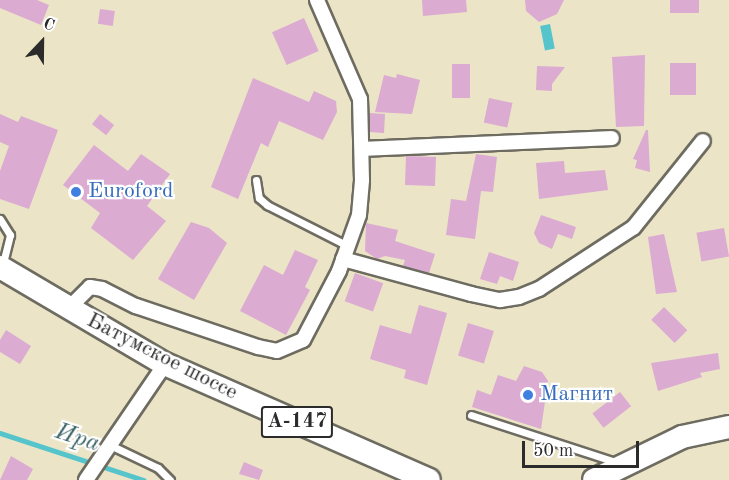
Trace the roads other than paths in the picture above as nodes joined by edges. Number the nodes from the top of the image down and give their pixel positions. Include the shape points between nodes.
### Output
1 (316, 0) edge
2 (612, 138) dead end
3 (704, 141) dead end
4 (362, 149) junction
5 (256, 180) dead end
6 (0, 219) edge
7 (346, 252) junction
8 (1, 268) edge
9 (68, 309) junction
10 (165, 364) junction
11 (471, 415) dead end
12 (729, 427) edge
13 (110, 445) junction
14 (624, 465) junction
15 (86, 480) edge
16 (170, 480) edge
17 (429, 480) edge
18 (594, 480) edge

1 - 4 street via 360,99
2 - 4 street
3 - 7 street via 634,227 539,289 519,297 500,300 471,294
4 - 7 street via 359,215
5 - 7 lane via 259,198 267,205
6 - 8 lane via 10,235
7 - 9 street via 303,340 277,351 238,342 136,306 102,288 90,287
8 - 9 highway, Батумское шоссе / А-147
9 - 10 highway, Батумское шоссе / А-147
10 - 13 street, Батумское шоссе
10 - 17 highway, Батумское шоссе / А-147
11 - 14 lane
12 - 14 highway via 682,437
13 - 15 street, Батумское шоссе
13 - 16 lane via 158,468
14 - 18 highway

